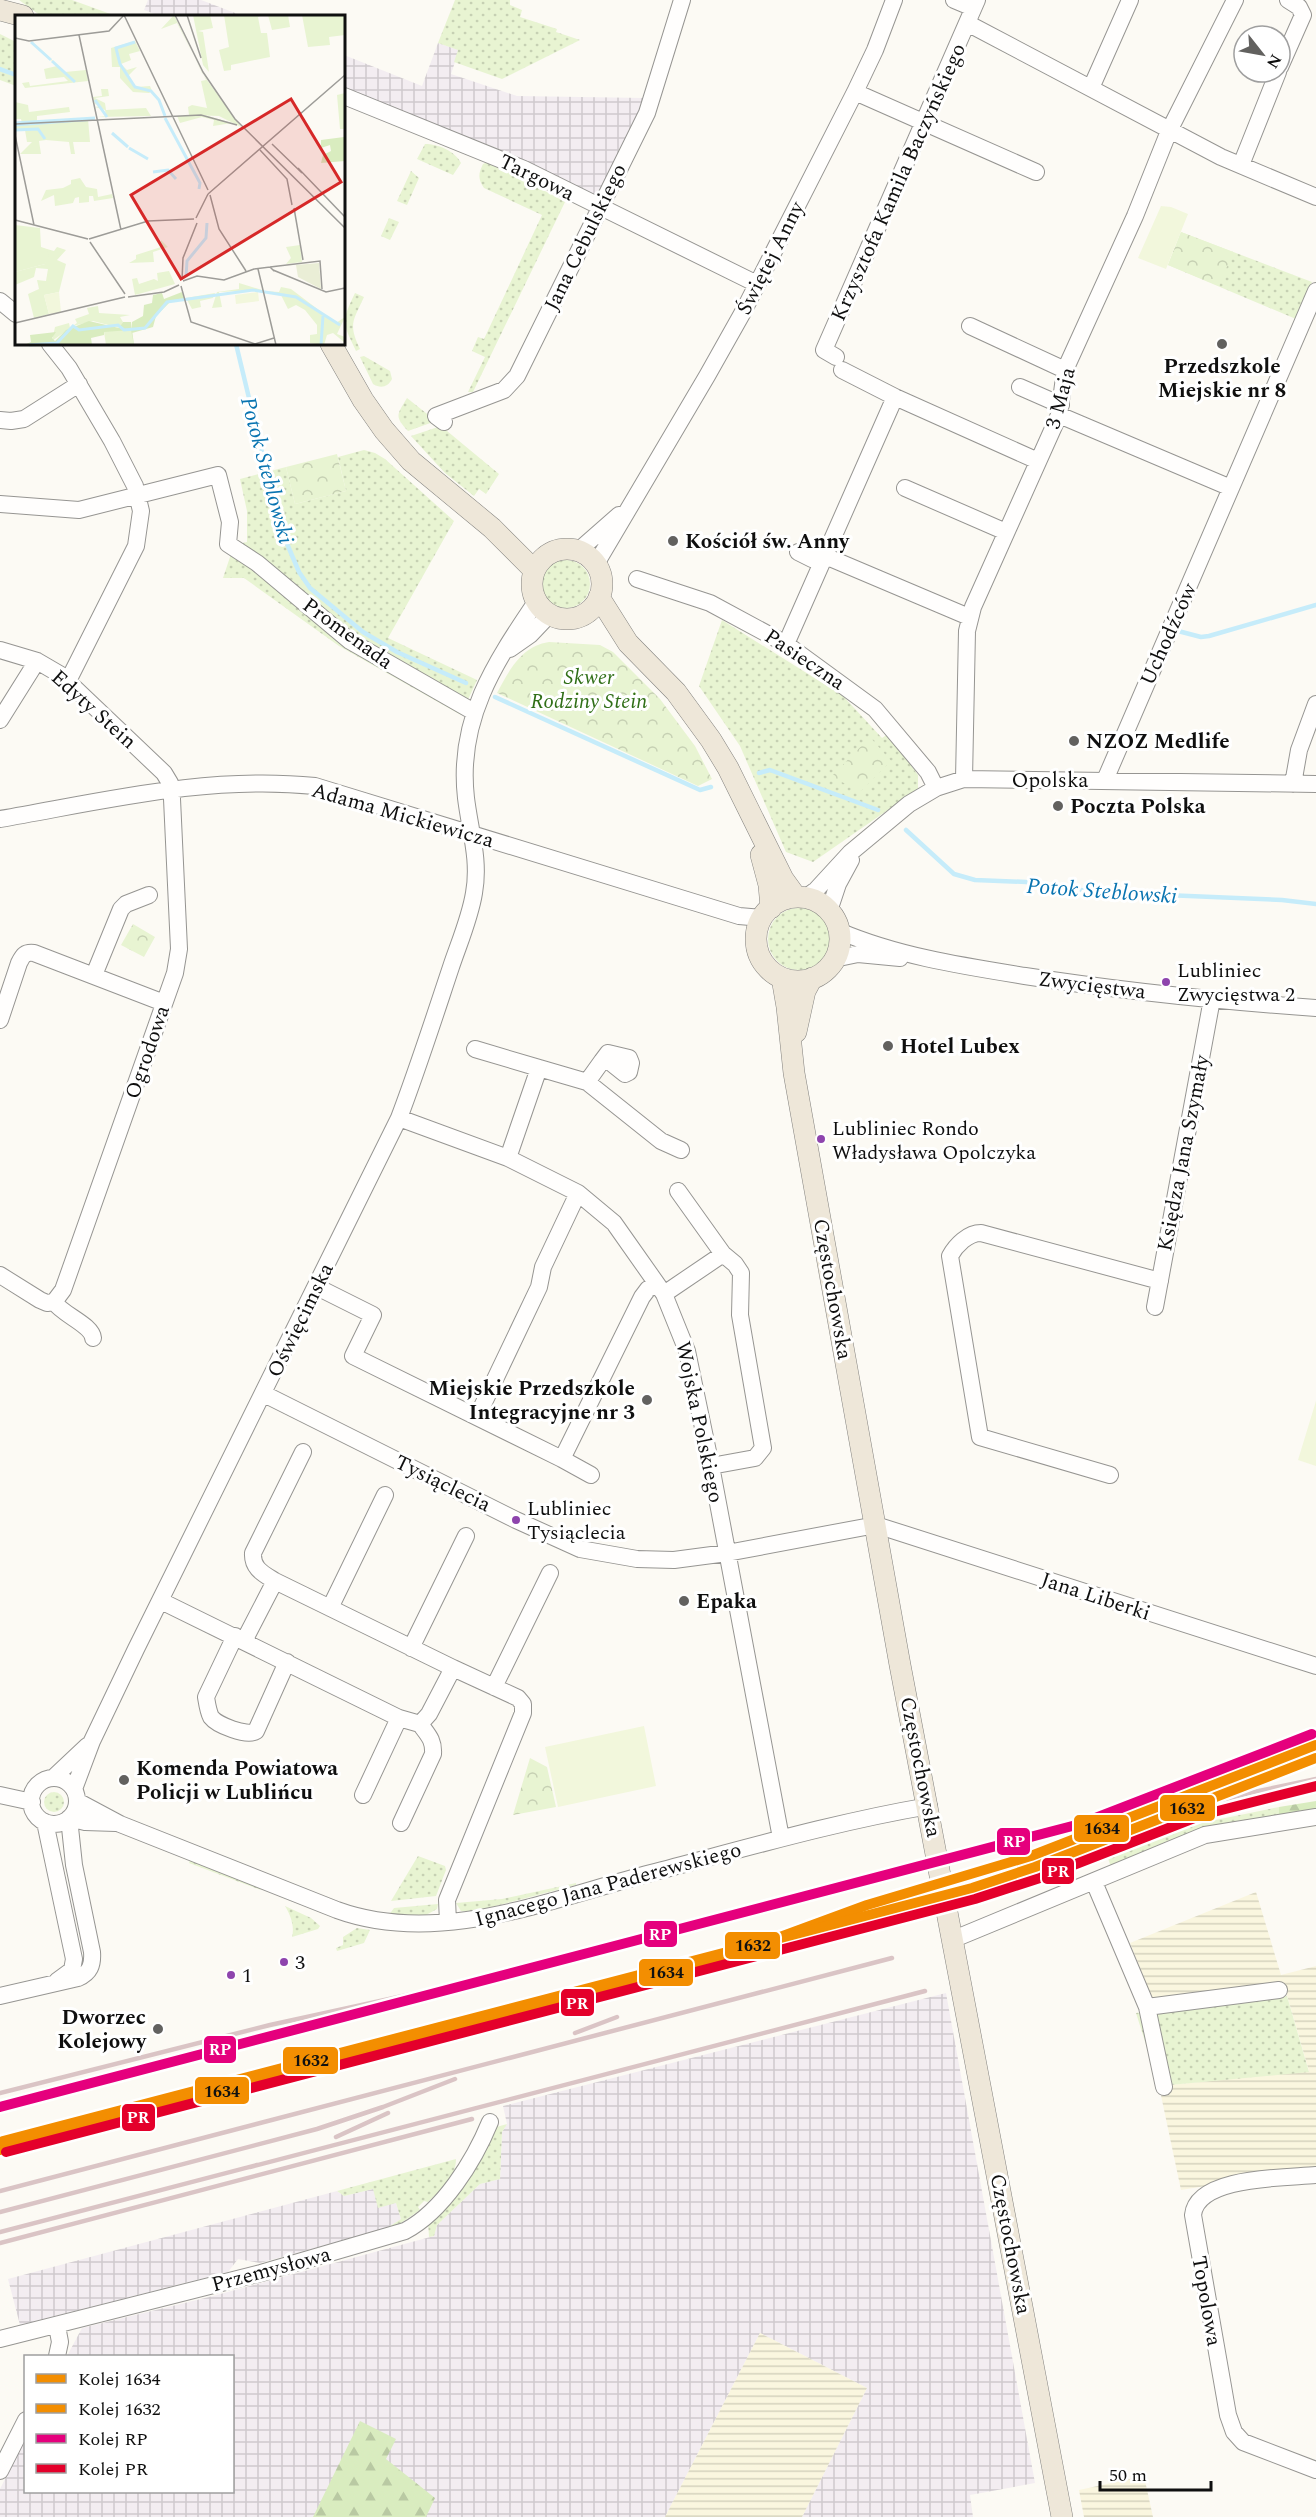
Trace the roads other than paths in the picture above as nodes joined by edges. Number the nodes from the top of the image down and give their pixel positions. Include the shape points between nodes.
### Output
1 (9, 0) edge
2 (682, 0) edge
3 (894, 0) edge
4 (954, 0) edge
5 (1130, 0) edge
6 (1235, 0) edge
7 (1288, 0) edge
8 (0, 10) edge
9 (972, 10) edge
10 (19, 15) edge
11 (22, 15) edge
12 (1292, 40) edge
13 (1273, 84) edge
14 (1091, 88) junction
15 (855, 92) junction
16 (345, 96) edge
17 (924, 123) junction
18 (1169, 130) junction
19 (1241, 165) junction
20 (1036, 172) dead end
21 (1316, 197) edge
22 (598, 207) junction
23 (757, 284) junction
24 (1316, 291) edge
25 (0, 301) edge
26 (15, 313) edge
27 (970, 327) dead end
28 (51, 345) edge
29 (332, 345) edge
30 (1065, 370) junction
31 (79, 384) junction
32 (1020, 387) dead end
33 (895, 397) junction
34 (1060, 410) junction
35 (0, 420) edge
36 (444, 422) dead end
37 (1038, 462) junction
38 (905, 488) dead end
39 (1231, 488) junction
40 (138, 495) junction
41 (0, 504) edge
42 (628, 506) junction
43 (1006, 532) junction
44 (578, 550) junction
45 (798, 552) dead end
46 (825, 556) junction
47 (541, 562) junction
48 (596, 564) junction
49 (637, 579) dead end
50 (599, 597) junction
51 (543, 608) junction
52 (584, 615) junction
53 (969, 617) junction
54 (628, 643) junction
55 (786, 644) junction
56 (0, 650) edge
57 (37, 661) junction
58 (68, 681) junction
59 (1316, 704) edge
60 (474, 712) junction
61 (0, 720) edge
62 (964, 779) junction
63 (1105, 780) junction
64 (1293, 784) junction
65 (1316, 784) edge
66 (936, 788) junction
67 (171, 790) junction
68 (750, 814) junction
69 (0, 819) edge
70 (473, 835) junction
71 (862, 843) junction
72 (149, 895) dead end
73 (801, 898) junction
74 (829, 911) junction
75 (766, 913) junction
76 (839, 931) junction
77 (834, 959) junction
78 (940, 961) junction
79 (93, 975) junction
80 (782, 978) junction
81 (812, 978) junction
82 (1212, 999) junction
83 (164, 1003) junction
84 (1316, 1008) edge
85 (0, 1020) edge
86 (476, 1049) dead end
87 (792, 1051) junction
88 (602, 1061) dead end
89 (539, 1068) junction
90 (586, 1082) junction
91 (399, 1118) junction
92 (681, 1150) dead end
93 (508, 1158) junction
94 (678, 1191) dead end
95 (578, 1193) junction
96 (723, 1254) junction
97 (0, 1275) edge
98 (1160, 1281) junction
99 (317, 1287) junction
100 (660, 1289) junction
101 (54, 1302) junction
102 (1155, 1307) dead end
103 (93, 1338) dead end
104 (264, 1394) junction
105 (477, 1417) junction
106 (303, 1452) dead end
107 (562, 1459) junction
108 (711, 1466) junction
109 (591, 1475) dead end
110 (1110, 1475) dead end
111 (386, 1495) dead end
112 (876, 1525) junction
113 (466, 1536) dead end
114 (728, 1553) junction
115 (550, 1573) dead end
116 (276, 1581) junction
117 (161, 1601) junction
118 (330, 1608) junction
119 (239, 1639) junction
120 (411, 1648) junction
121 (287, 1662) junction
122 (1316, 1666) edge
123 (453, 1668) junction
124 (494, 1687) junction
125 (399, 1718) junction
126 (420, 1724) junction
127 (92, 1741) junction
128 (53, 1778) junction
129 (0, 1795) edge
130 (75, 1795) junction
131 (363, 1795) dead end
132 (32, 1802) junction
133 (929, 1806) junction
134 (1316, 1817) edge
135 (69, 1818) junction
136 (45, 1822) junction
137 (400, 1823) dead end
138 (120, 1824) junction
139 (781, 1838) junction
140 (1094, 1882) junction
141 (448, 1922) junction
142 (954, 1939) junction
143 (45, 1986) junction
144 (1279, 1990) dead end
145 (0, 1996) edge
146 (1147, 2007) junction
147 (1164, 2086) dead end
148 (490, 2122) dead end
149 (1316, 2175) edge
150 (57, 2326) junction
151 (0, 2339) edge
152 (57, 2355) edge
153 (24, 2424) edge
154 (1316, 2470) edge
155 (0, 2471) edge
156 (1062, 2517) edge

1 - 11 main road
2 - 22 street, Jana Cebulskiego via 647,113
3 - 15 street, Świętej Anny
4 - 9 street
5 - 14 street
6 - 18 street, 3 Maja
7 - 12 street via 1303,15
8 - 10 main road
9 - 14 street
9 - 17 street, Krzysztofa Kamila Baczyńskiego
13 - 19 street
14 - 18 street
15 - 17 street
15 - 23 street, Świętej Anny
16 - 22 street, Targowa via 518,166
17 - 20 street
17 - 33 street, Krzysztofa Kamila Baczyńskiego via 824,350
18 - 19 street
18 - 30 street, 3 Maja via 1129,232
19 - 21 street
22 - 23 street, Targowa
22 - 36 street, Jana Cebulskiego via 517,376 504,390 436,416
23 - 42 street, Świętej Anny
24 - 39 street, Uchodźców
25 - 26 street
27 - 30 street
28 - 31 street
29 - 47 main road via 360,395 411,461 492,528
30 - 34 street, 3 Maja
31 - 35 street via 24,419
31 - 40 street
32 - 34 street
33 - 37 street
33 - 46 street
34 - 37 street, 3 Maja
34 - 39 street
37 - 43 street, 3 Maja
38 - 43 street
39 - 63 street, Uchodźców
40 - 41 street via 79,510
40 - 58 street via 140,523 136,546
40 - 60 street, Promenada via 218,475 230,522 228,544 257,563 356,645
42 - 44 street, Świętej Anny
42 - 48 street, Świętej Anny
43 - 53 street, 3 Maja
44 - 47 main road via 557,550
44 - 48 main road
45 - 46 street via 812,559
46 - 53 street
46 - 55 street
47 - 51 main road via 532,580
48 - 50 main road via 602,586
49 - 55 street, Pasieczna via 710,603
50 - 52 main road
50 - 54 main road
51 - 52 main road via 566,619
51 - 60 street via 505,653
52 - 54 main road
53 - 62 street, 3 Maja
54 - 68 main road via 676,692 728,768
55 - 66 street, Pasieczna via 875,709 928,772
56 - 57 street, Edyty Stein
57 - 58 street, Edyty Stein
57 - 61 street
58 - 67 street, Edyty Stein via 164,773
59 - 64 street via 1299,750
60 - 70 street via 464,763
62 - 63 street, Opolska
62 - 66 street
63 - 64 street, Opolska
64 - 65 street, Opolska
66 - 71 street via 909,804
67 - 69 street, Adama Mickiewicza
67 - 70 street, Adama Mickiewicza via 231,783 315,786
67 - 83 street, Ogrodowa via 179,949
68 - 73 main road via 783,879
68 - 75 main road via 769,885
70 - 75 street, Adama Mickiewicza via 740,916
70 - 91 street, Oświęcimska via 473,897
71 - 73 street via 816,890
71 - 74 street via 838,884
72 - 79 street via 121,909
73 - 74 main road
73 - 75 main road via 783,900
74 - 76 main road
75 - 80 main road via 756,941 758,952 772,972
76 - 77 main road
76 - 78 street, Zwycięstwa
77 - 78 street, Zwycięstwa via 858,954
77 - 81 main road via 829,968
78 - 82 street, Zwycięstwa via 1095,987
79 - 83 street
79 - 85 street via 27,952 22,955
80 - 81 main road
80 - 87 main road, Częstochowska
81 - 87 main road, Częstochowska via 805,991
82 - 84 street, Zwycięstwa
82 - 98 street, Księdza Jana Szymały
83 - 101 street, Ogrodowa via 63,1290
86 - 89 street
87 - 112 main road, Częstochowska
88 - 90 street
89 - 90 street
89 - 93 street
90 - 92 street via 661,1141
91 - 93 street, Wojska Polskiego
91 - 99 street, Oświęcimska
93 - 95 street, Wojska Polskiego
94 - 96 street
95 - 100 street, Wojska Polskiego via 614,1223
95 - 105 street via 543,1267 539,1287
96 - 100 street
96 - 108 street via 741,1273 740,1315 763,1448 755,1458
97 - 101 street via 40,1300
98 - 102 street, Księdza Jana Szymały
98 - 110 street via 981,1233 971,1234 950,1256 980,1437
99 - 104 street, Oświęcimska
99 - 105 street via 373,1315 353,1356
100 - 107 street via 648,1289 642,1297
100 - 108 street, Wojska Polskiego via 687,1351
101 - 103 street via 62,1312 89,1329
104 - 114 street, Tysiąclecia via 580,1549 637,1559 674,1560
104 - 117 street, Oświęcimska
105 - 107 street
106 - 116 street via 253,1553 257,1569
107 - 109 street
108 - 114 street, Wojska Polskiego
111 - 118 street
112 - 114 street, Tysiąclecia
112 - 122 street, Jana Liberki
112 - 133 main road, Częstochowska
113 - 120 street
114 - 139 street, Wojska Polskiego
115 - 124 street
116 - 118 street
116 - 119 street
117 - 119 street
117 - 127 street, Oświęcimska
118 - 120 street
119 - 121 street
119 - 121 street via 206,1697 215,1721 245,1734 256,1731
120 - 123 street
121 - 125 street
123 - 124 street
123 - 126 street
124 - 141 street via 521,1700 523,1713 447,1900
125 - 126 street
125 - 131 street
126 - 137 street via 434,1744 433,1754
127 - 128 street
127 - 130 street, Oświęcimska
128 - 130 street via 65,1781
128 - 132 street via 38,1786
129 - 132 street
130 - 135 street via 74,1813
130 - 138 street
132 - 136 street via 35,1814
133 - 139 street, Ignacego Jana Paderewskiego
133 - 142 main road, Częstochowska
134 - 140 street via 1205,1835
135 - 136 street via 58,1824
135 - 138 street
135 - 143 street via 92,1965 83,1976
136 - 143 street via 74,1959 72,1970
138 - 141 street, Ignacego Jana Paderewskiego via 363,1918 404,1923
139 - 141 street, Ignacego Jana Paderewskiego via 486,1918
140 - 142 street
140 - 146 street
142 - 156 main road, Częstochowska
143 - 145 street
144 - 146 street
146 - 147 street
148 - 150 street, Przemysłowa via 453,2186 405,2231
149 - 154 street, Topolowa via 1213,2189 1197,2201 1193,2215 1234,2432 1251,2446
150 - 151 street, Przemysłowa
150 - 152 street
153 - 155 street

